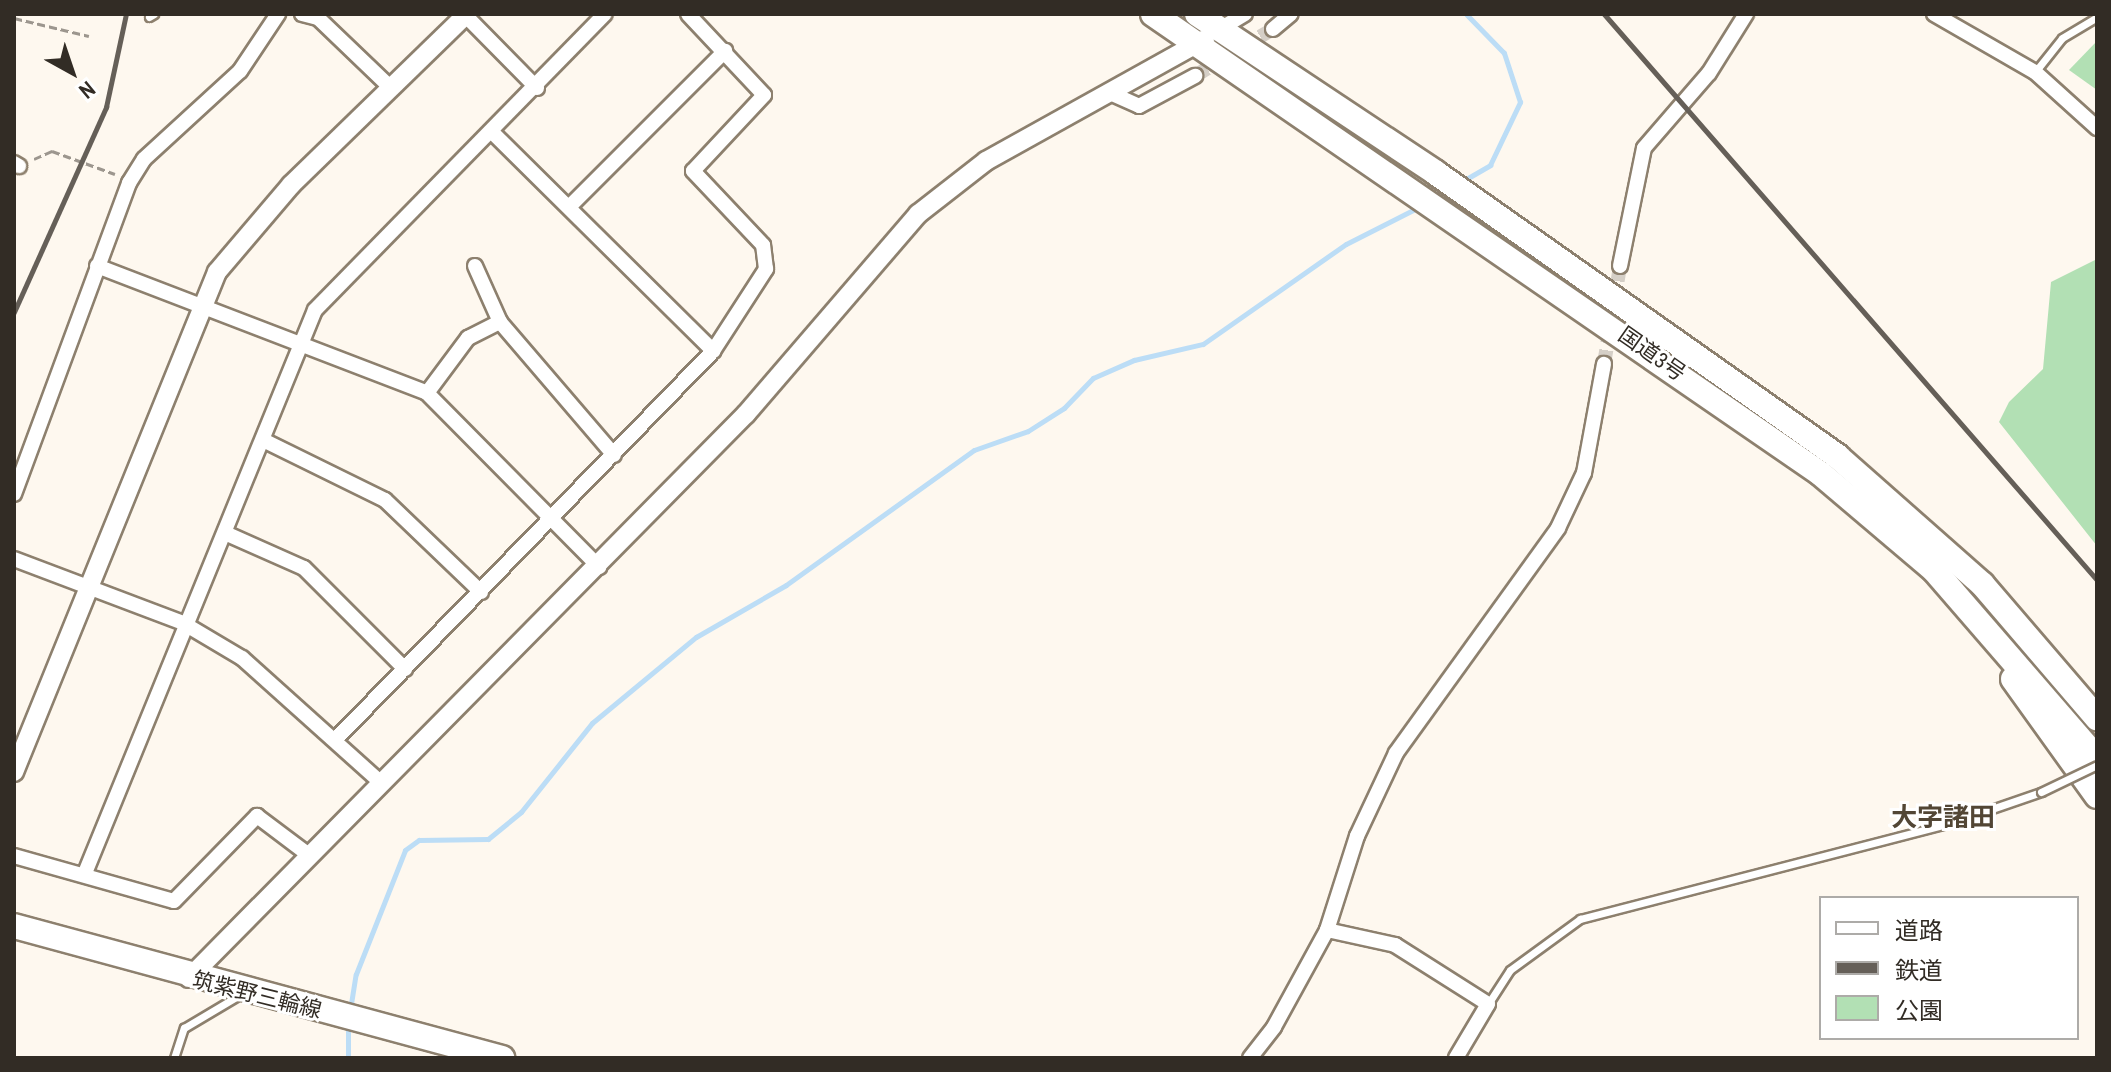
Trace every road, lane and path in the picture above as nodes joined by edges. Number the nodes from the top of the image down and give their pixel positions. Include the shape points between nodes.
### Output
1 (278, 14) edge
2 (302, 14) edge
3 (465, 14) edge
4 (605, 14) edge
5 (688, 14) edge
6 (1153, 14) edge
7 (1197, 14) edge
8 (1245, 14) edge
9 (1291, 14) edge
10 (1746, 14) edge
11 (1934, 14) edge
12 (2097, 17) edge
13 (14, 18) edge
14 (1220, 29) junction
15 (1273, 29) tunnel mouth
16 (89, 36) dead end
17 (1197, 45) junction
18 (725, 51) junction
19 (2035, 72) junction
20 (1195, 76) tunnel mouth
21 (391, 88) junction
22 (537, 88) junction
23 (1108, 92) junction
24 (2097, 128) edge
25 (493, 133) junction
26 (16, 164) edge
27 (129, 183) junction
28 (569, 207) junction
29 (97, 266) junction
30 (475, 266) dead end
31 (1620, 266) tunnel mouth
32 (203, 302) junction
33 (500, 322) junction
34 (299, 344) junction
35 (713, 351) junction
36 (1604, 364) tunnel mouth
37 (427, 393) junction
38 (263, 440) junction
39 (614, 455) junction
40 (1830, 465) junction
41 (14, 494) edge
42 (554, 516) junction
43 (225, 533) junction
44 (14, 559) edge
45 (599, 567) junction
46 (86, 592) junction
47 (481, 592) junction
48 (2007, 610) junction
49 (1980, 622) junction
50 (183, 623) junction
51 (405, 669) junction
52 (2097, 693) edge
53 (2097, 718) edge
54 (336, 739) junction
55 (2097, 758) edge
56 (2097, 765) edge
57 (14, 772) edge
58 (380, 782) junction
59 (2097, 796) edge
60 (309, 855) junction
61 (14, 856) edge
62 (85, 873) junction
63 (14, 926) edge
64 (1327, 930) junction
65 (189, 978) junction
66 (246, 991) junction
67 (1488, 1004) junction
68 (174, 1058) edge
69 (502, 1058) edge
70 (1250, 1058) edge
71 (1456, 1058) edge

1 - 27 street via 240,71 144,159
2 - 21 street via 318,18
3 - 21 street
3 - 22 street
4 - 22 street
5 - 18 street
6 - 17 main road, 国道3号
7 - 14 main road, 国道3号
8 - 14 street
9 - 15 street
10 - 31 street via 1709,73 1644,148
11 - 19 street
12 - 19 lane via 2062,38
13 - 16 path
14 - 17 street
14 - 40 main road, 国道3号 via 1475,200
17 - 23 street
17 - 40 main road, 国道3号
18 - 28 street
18 - 35 street via 764,95 693,171 763,245 766,269
19 - 24 street
20 - 23 street via 1139,106
21 - 32 street via 240,239
22 - 25 street
23 - 45 street via 986,161 918,214 746,414
25 - 28 street
25 - 34 street via 360,258 315,310
26 - 27 path via 52,151 103,166
27 - 29 street
28 - 35 street
29 - 32 street
29 - 41 street
30 - 33 street
32 - 34 street
32 - 46 street
33 - 37 street via 468,338
33 - 39 street
34 - 37 street
34 - 38 street
35 - 39 street
36 - 64 street via 1584,473 1558,528 1396,753 1357,836
37 - 42 street
38 - 43 street
38 - 47 street via 385,500
39 - 42 street
40 - 48 main road, 国道3号 via 1982,584
40 - 49 main road, 国道3号
42 - 45 street
42 - 47 street
43 - 50 street
43 - 51 street via 304,568
44 - 46 street
45 - 58 street
46 - 50 street
46 - 57 street
47 - 51 street
48 - 52 main road
48 - 53 main road, 国道3号
49 - 55 main road, 国道3号
49 - 59 main road via 1990,648
50 - 54 street via 242,658
50 - 62 street
51 - 54 street
54 - 58 street
56 - 67 lane, bridge via 2041,792 1954,822 1580,919 1510,970
58 - 60 street
60 - 62 street via 257,816 174,901
60 - 65 street
61 - 62 street
63 - 65 main road, 筑紫野三輪線
64 - 67 street via 1395,945
64 - 70 street
65 - 66 main road, 筑紫野三輪線
66 - 68 lane via 184,1028
66 - 69 main road, 筑紫野三輪線
67 - 71 street

